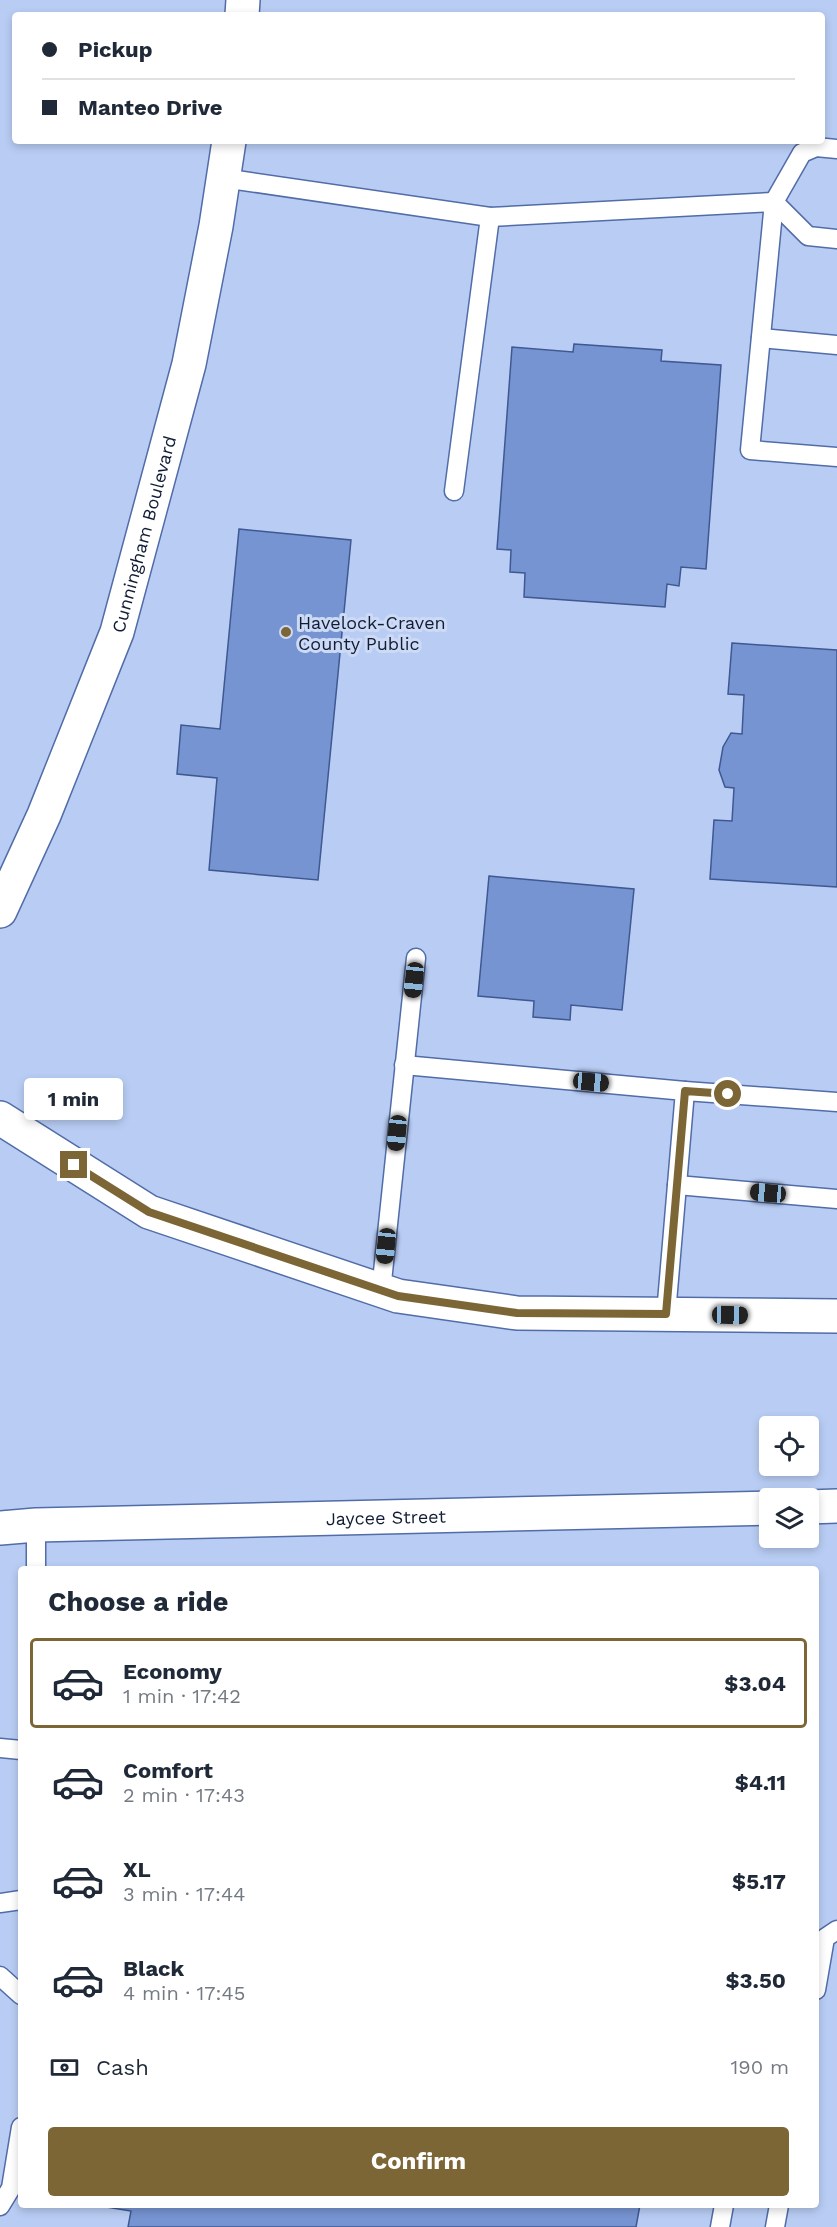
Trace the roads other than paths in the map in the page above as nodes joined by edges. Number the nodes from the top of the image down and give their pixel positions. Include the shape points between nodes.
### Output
1 (228, 144) edge
2 (837, 149) edge
3 (223, 178) junction
4 (774, 202) junction
5 (490, 217) junction
6 (837, 239) edge
7 (761, 338) junction
8 (837, 345) edge
9 (837, 457) edge
10 (454, 491) dead end
11 (0, 911) edge
12 (416, 958) dead end
13 (404, 1065) junction
14 (685, 1091) junction
15 (837, 1102) edge
16 (0, 1118) edge
17 (677, 1185) junction
18 (837, 1199) edge
19 (381, 1291) junction
20 (666, 1314) junction
21 (837, 1316) edge
22 (837, 1506) edge
23 (819, 1507) edge
24 (759, 1508) edge
25 (36, 1525) junction
26 (0, 1528) edge
27 (36, 1566) edge
28 (0, 1748) edge
29 (18, 1750) edge
30 (18, 1900) edge
31 (0, 1903) edge
32 (837, 1930) edge
33 (819, 1973) edge
34 (0, 1976) edge
35 (18, 1992) edge
36 (18, 2145) edge
37 (0, 2206) edge
38 (723, 2208) edge
39 (778, 2208) edge
40 (720, 2227) edge
41 (775, 2227) edge

1 - 3 street, Cunningham Boulevard
2 - 4 lane via 816,147 802,153
3 - 5 lane
3 - 11 street, Cunningham Boulevard via 189,364 117,632 44,815
4 - 5 lane
4 - 6 lane via 808,236
4 - 7 lane
5 - 10 lane
7 - 8 lane
7 - 9 lane via 750,450
12 - 13 lane
13 - 14 lane
13 - 19 lane
14 - 15 lane
14 - 17 lane
16 - 19 street via 149,1212
17 - 18 lane
17 - 20 lane
19 - 20 street via 517,1313
20 - 21 street
22 - 23 street
24 - 25 street, Jaycee Street
25 - 26 street, Jaycee Street
25 - 27 lane
28 - 29 lane
30 - 31 lane
32 - 33 lane via 825,1938
34 - 35 lane
36 - 37 lane via 11,2188
38 - 40 lane
39 - 41 lane

